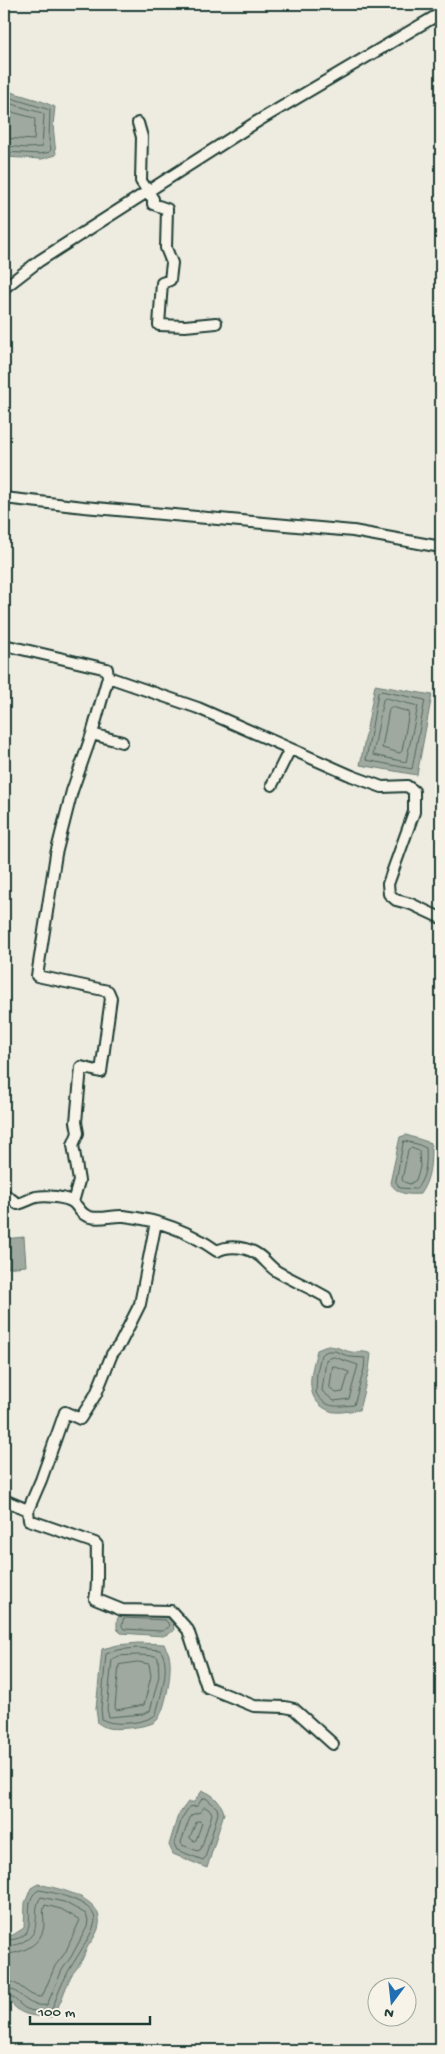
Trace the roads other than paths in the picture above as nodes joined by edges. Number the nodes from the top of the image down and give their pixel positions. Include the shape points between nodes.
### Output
1 (441, 13) edge
2 (138, 123) dead end
3 (149, 191) junction
4 (4, 288) edge
5 (216, 323) dead end
6 (4, 498) edge
7 (441, 547) edge
8 (4, 645) edge
9 (108, 677) junction
10 (92, 734) junction
11 (122, 742) dead end
12 (290, 749) junction
13 (272, 785) dead end
14 (441, 918) edge
15 (4, 1194) edge
16 (73, 1202) junction
17 (156, 1222) junction
18 (328, 1302) dead end
19 (4, 1500) edge
20 (28, 1510) junction
21 (333, 1744) dead end

1 - 3 street via 258,121
2 - 3 street via 142,137 141,181
3 - 4 street via 39,261
3 - 5 street via 153,204 167,209 166,248 172,263 170,280 162,283 159,324
6 - 7 street via 353,531
8 - 9 street via 107,669
9 - 10 street
9 - 12 street via 198,708
10 - 11 street
10 - 16 street via 72,791 56,854 38,976 108,991 111,998 101,1072 81,1067 78,1133 73,1145 79,1181
12 - 13 street
12 - 14 street via 367,782 407,786 414,790 414,812 388,884 389,894 396,900
15 - 16 street via 18,1204 38,1196
16 - 17 street via 87,1217 123,1216
17 - 18 street via 182,1230 217,1250 236,1247 249,1251 277,1272 326,1297
17 - 20 street via 140,1304 112,1354 96,1394 80,1419 65,1412
19 - 20 street
20 - 21 street via 29,1520 98,1546 99,1581 95,1599 122,1610 172,1611 188,1630 207,1687 254,1706 294,1710

